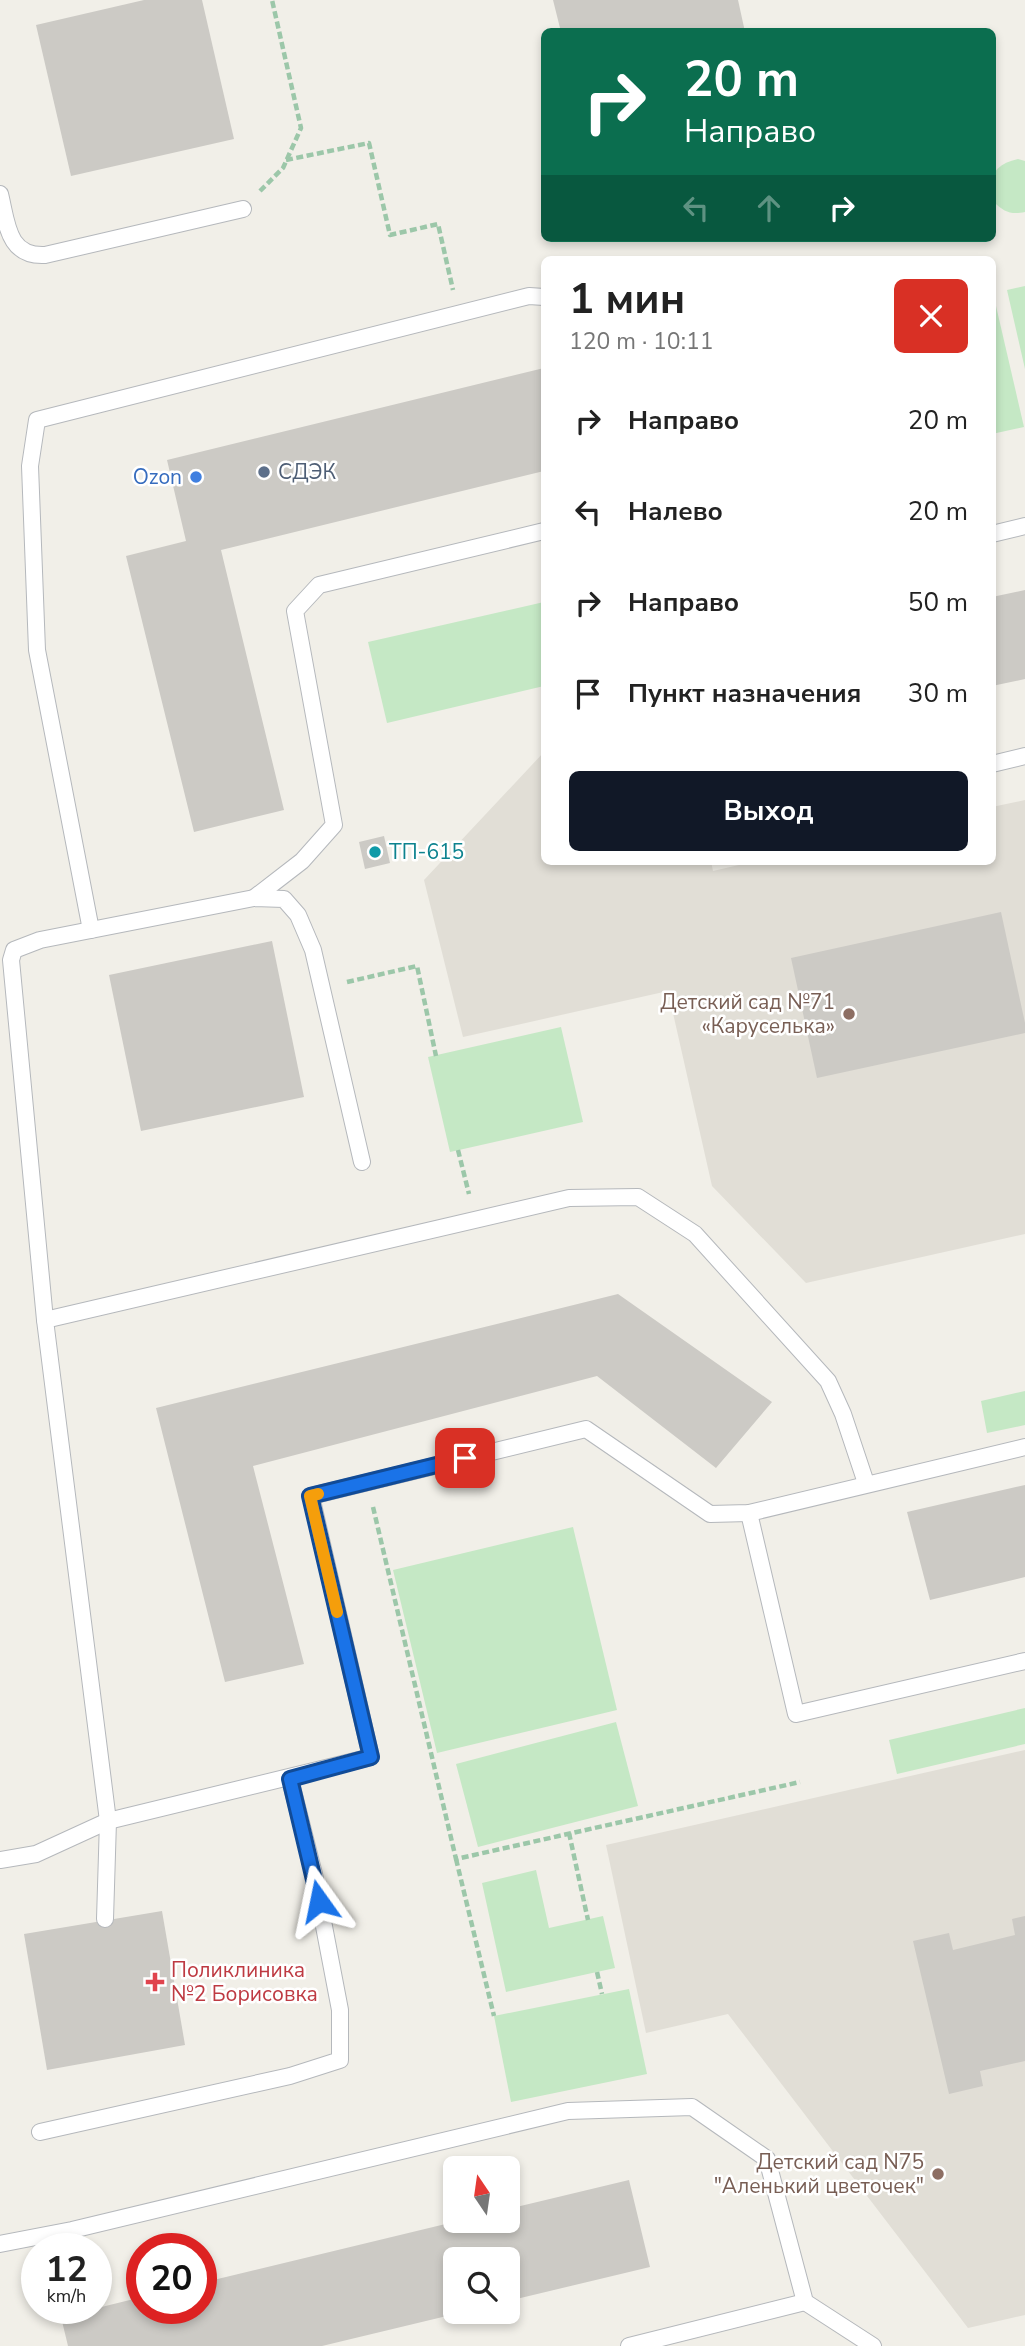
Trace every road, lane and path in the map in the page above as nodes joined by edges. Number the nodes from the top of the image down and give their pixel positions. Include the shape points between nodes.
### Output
1 (272, 0) edge
2 (286, 160) junction
3 (0, 194) edge
4 (243, 209) joint
5 (541, 298) edge
6 (459, 313) junction
7 (1025, 526) edge
8 (541, 532) edge
9 (996, 533) edge
10 (1025, 756) edge
11 (996, 763) edge
12 (254, 898) junction
13 (91, 930) junction
14 (322, 987) junction
15 (436, 1056) dead end
16 (458, 1150) dead end
17 (362, 1162) dead end
18 (470, 1198) dead end
19 (45, 1320) junction
20 (1025, 1447) edge
21 (367, 1482) junction
22 (866, 1483) junction
23 (749, 1513) junction
24 (1025, 1661) edge
25 (290, 1779) junction
26 (800, 1782) dead end
27 (108, 1821) junction
28 (569, 1833) junction
29 (456, 1858) junction
30 (0, 1860) edge
31 (105, 1919) dead end
32 (588, 1920) dead end
33 (597, 1972) dead end
34 (602, 1994) dead end
35 (494, 2016) dead end
36 (40, 2132) dead end
37 (0, 2244) edge
38 (805, 2302) junction
39 (634, 2345) edge
40 (873, 2346) edge

1 - 2 path via 301,128
2 - 4 path
2 - 6 path via 369,143 390,235 438,224
3 - 4 lane via 10,237 34,255
5 - 6 lane via 529,296
6 - 13 lane via 37,420 30,466 37,650
7 - 9 lane
8 - 12 lane via 319,585 295,611 334,825 302,861
10 - 11 lane
12 - 13 lane
12 - 14 lane via 284,899 298,915
13 - 19 lane via 27,945 14,950 11,960
14 - 15 path via 417,966
14 - 17 lane
16 - 18 path
19 - 22 lane via 569,1198 638,1197 695,1234 828,1381
19 - 27 lane
20 - 22 lane
21 - 23 lane via 586,1429 710,1514
21 - 25 lane via 310,1496 371,1757
21 - 29 path
22 - 23 lane
23 - 24 lane via 796,1714
25 - 27 lane
25 - 36 lane via 340,2010 340,2060 290,2076
26 - 28 path
27 - 30 lane via 36,1854
27 - 31 lane
28 - 29 path
28 - 32 path
29 - 35 path
33 - 34 path
37 - 38 lane via 568,2112 692,2107 767,2158
38 - 39 lane
38 - 40 lane

